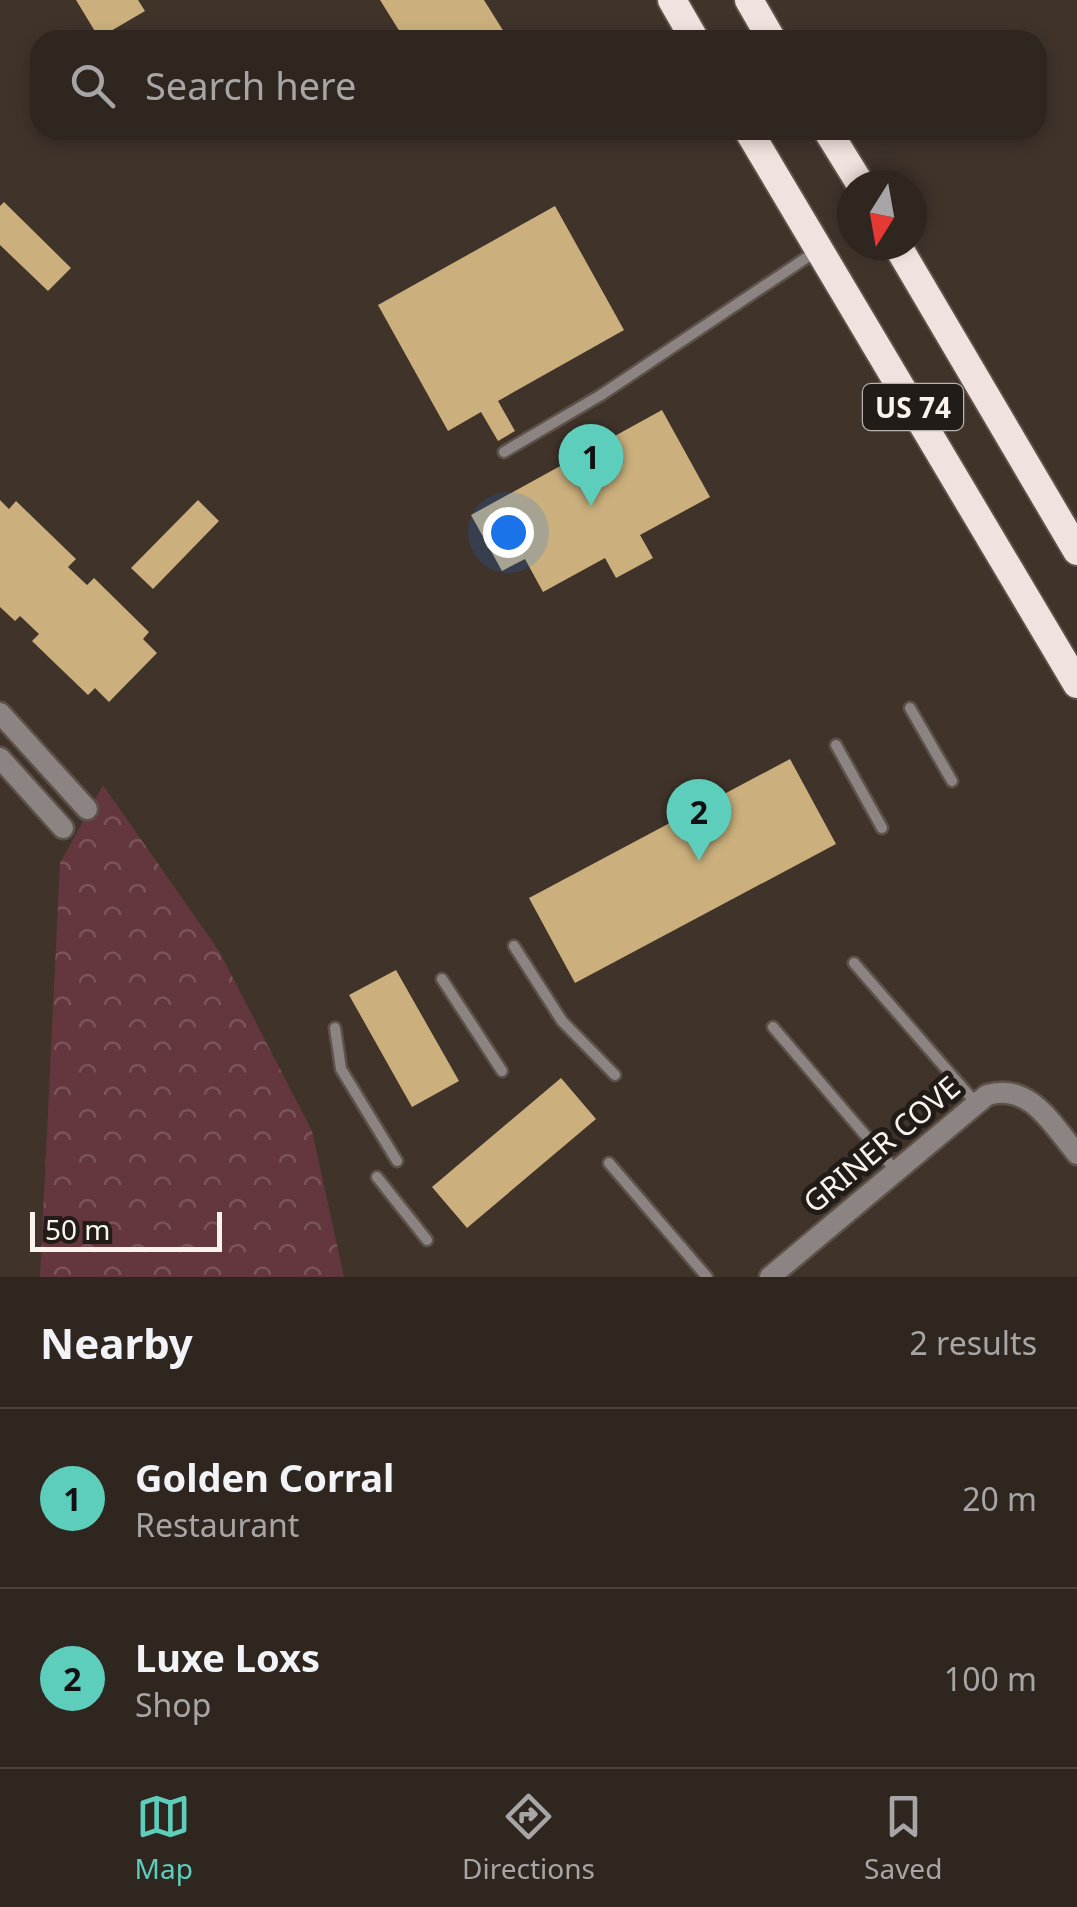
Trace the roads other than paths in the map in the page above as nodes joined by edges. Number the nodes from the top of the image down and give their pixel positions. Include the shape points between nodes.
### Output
1 (672, 0) edge
2 (749, 0) edge
3 (689, 30) edge
4 (766, 30) edge
5 (754, 140) edge
6 (833, 140) edge
7 (851, 170) edge
8 (819, 250) junction
9 (906, 260) edge
10 (504, 452) dead end
11 (1077, 551) edge
12 (1077, 684) edge
13 (910, 708) dead end
14 (0, 712) edge
15 (836, 746) dead end
16 (0, 758) edge
17 (952, 781) dead end
18 (88, 809) dead end
19 (63, 828) dead end
20 (882, 828) dead end
21 (514, 946) dead end
22 (854, 963) dead end
23 (442, 979) dead end
24 (773, 1027) dead end
25 (335, 1028) dead end
26 (502, 1071) dead end
27 (615, 1075) dead end
28 (975, 1102) junction
29 (1077, 1154) edge
30 (397, 1160) dead end
31 (608, 1164) dead end
32 (895, 1170) junction
33 (378, 1177) dead end
34 (426, 1240) dead end
35 (706, 1277) edge
36 (770, 1277) edge

1 - 3 highway
2 - 4 highway
5 - 8 highway, US 74
6 - 7 highway
8 - 10 lane via 601,396
8 - 12 highway, US 74
9 - 11 highway, US 74
13 - 17 lane
14 - 18 street
15 - 20 lane
16 - 19 street
21 - 27 lane via 562,1021
22 - 28 lane
23 - 26 lane
24 - 32 lane
25 - 30 lane via 341,1069
28 - 29 street, GRINER COVE via 993,1093 1026,1098
28 - 32 street, GRINER COVE
31 - 35 lane
32 - 36 street, GRINER COVE
33 - 34 lane

